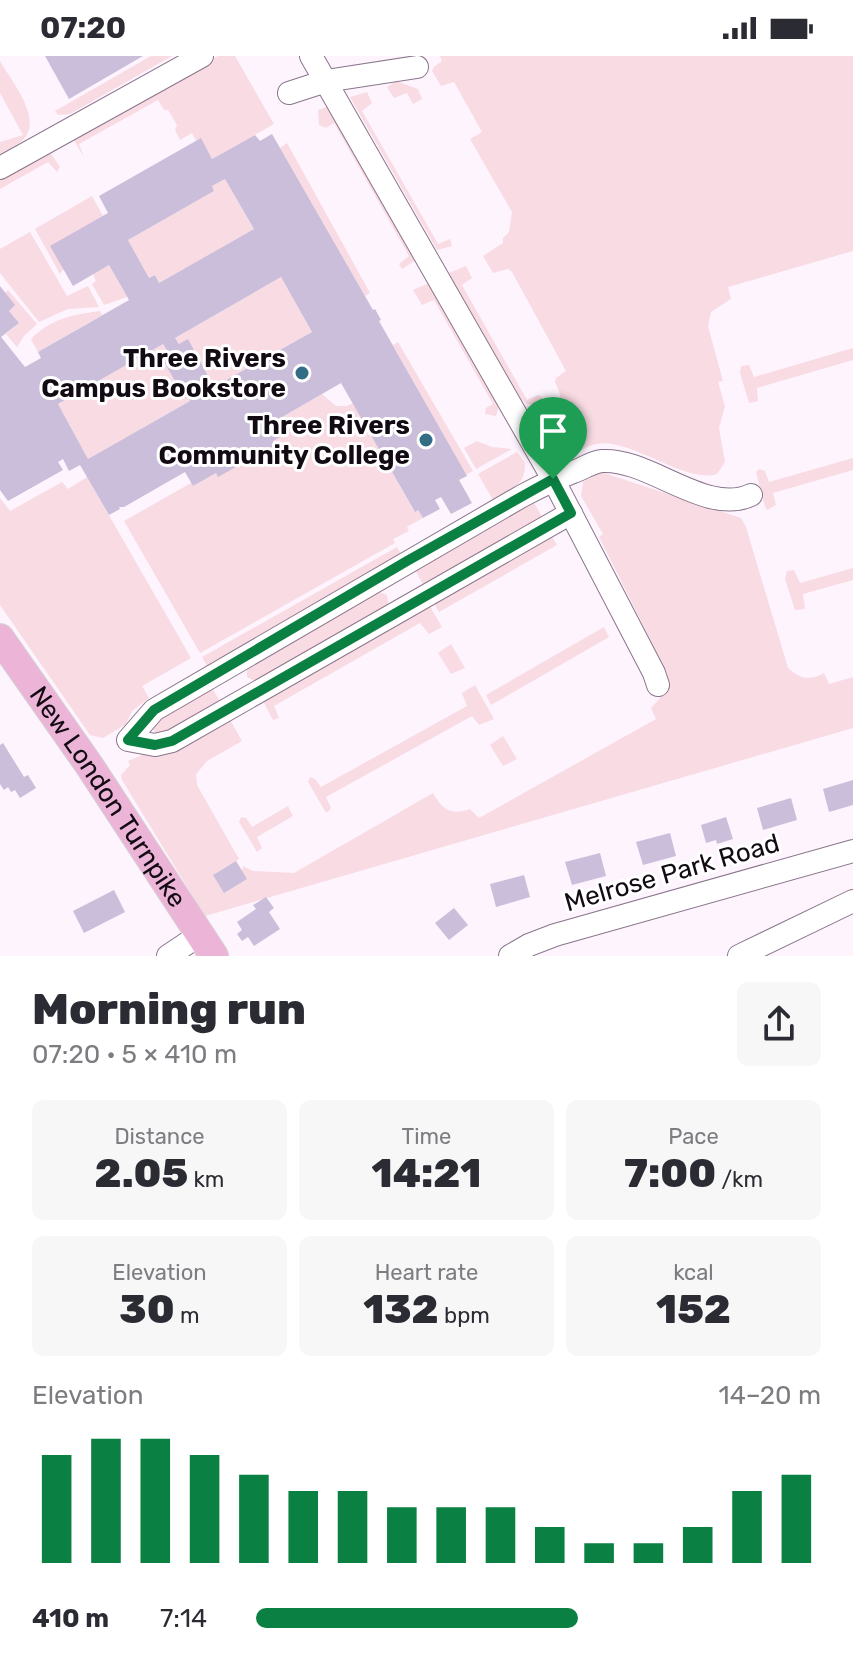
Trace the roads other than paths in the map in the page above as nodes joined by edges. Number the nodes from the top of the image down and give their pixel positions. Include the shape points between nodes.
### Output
1 (202, 56) edge
2 (311, 56) edge
3 (417, 67) dead end
4 (326, 81) junction
5 (289, 93) dead end
6 (0, 168) edge
7 (553, 479) junction
8 (751, 495) dead end
9 (571, 513) junction
10 (0, 638) edge
11 (658, 685) dead end
12 (853, 851) edge
13 (853, 901) edge
14 (206, 946) edge
15 (168, 956) edge
16 (510, 956) edge
17 (739, 956) edge

1 - 6 street
2 - 4 street
3 - 4 street
4 - 5 street
4 - 7 street
7 - 8 street via 612,461 718,499 737,501
7 - 9 street
7 - 9 street via 154,710 128,740 155,745 172,741
9 - 11 street
10 - 14 main road, New London Turnpike
12 - 16 street, Melrose Park Road via 555,935
13 - 17 street
14 - 15 street

